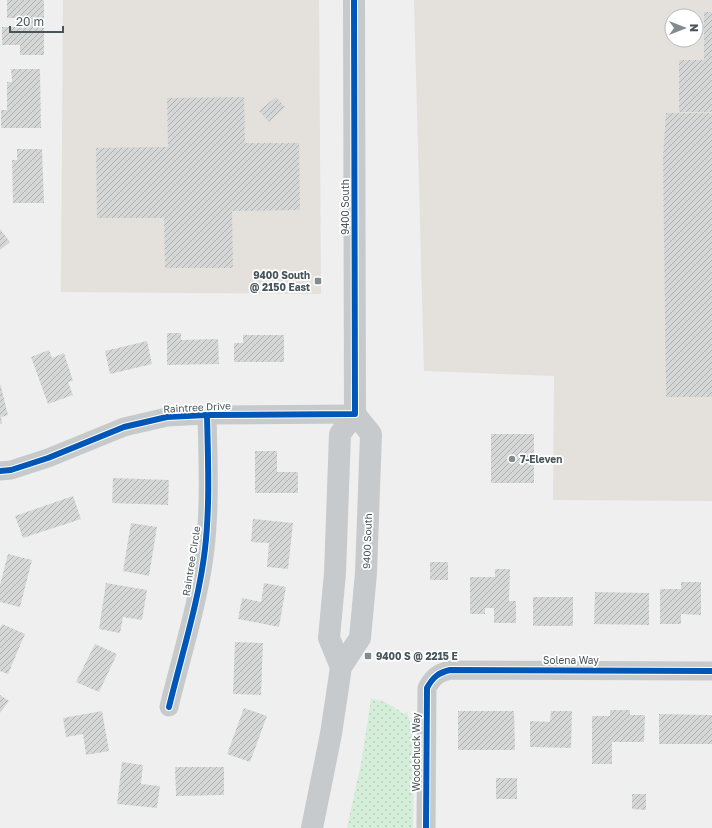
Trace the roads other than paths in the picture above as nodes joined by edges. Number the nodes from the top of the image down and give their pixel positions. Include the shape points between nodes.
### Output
1 (354, 0) edge
2 (356, 414) junction
3 (207, 415) junction
4 (0, 471) edge
5 (341, 667) junction
6 (712, 672) edge
7 (433, 678) joint
8 (169, 707) dead end
9 (312, 828) edge
10 (426, 828) edge

1 - 2 main road, 9400 South
2 - 3 street, Raintree Drive
2 - 5 main road via 340,434 335,573 329,638
2 - 5 main road, 9400 South via 371,434 366,573 360,638
3 - 4 street, Raintree Drive via 168,417 124,427 48,458
3 - 8 street, Raintree Circle via 208,509 205,550 198,590
5 - 9 main road, 9400 South via 331,734
6 - 7 street, Solena Way via 450,670 440,672
7 - 10 street, Woodchuck Way via 427,688

